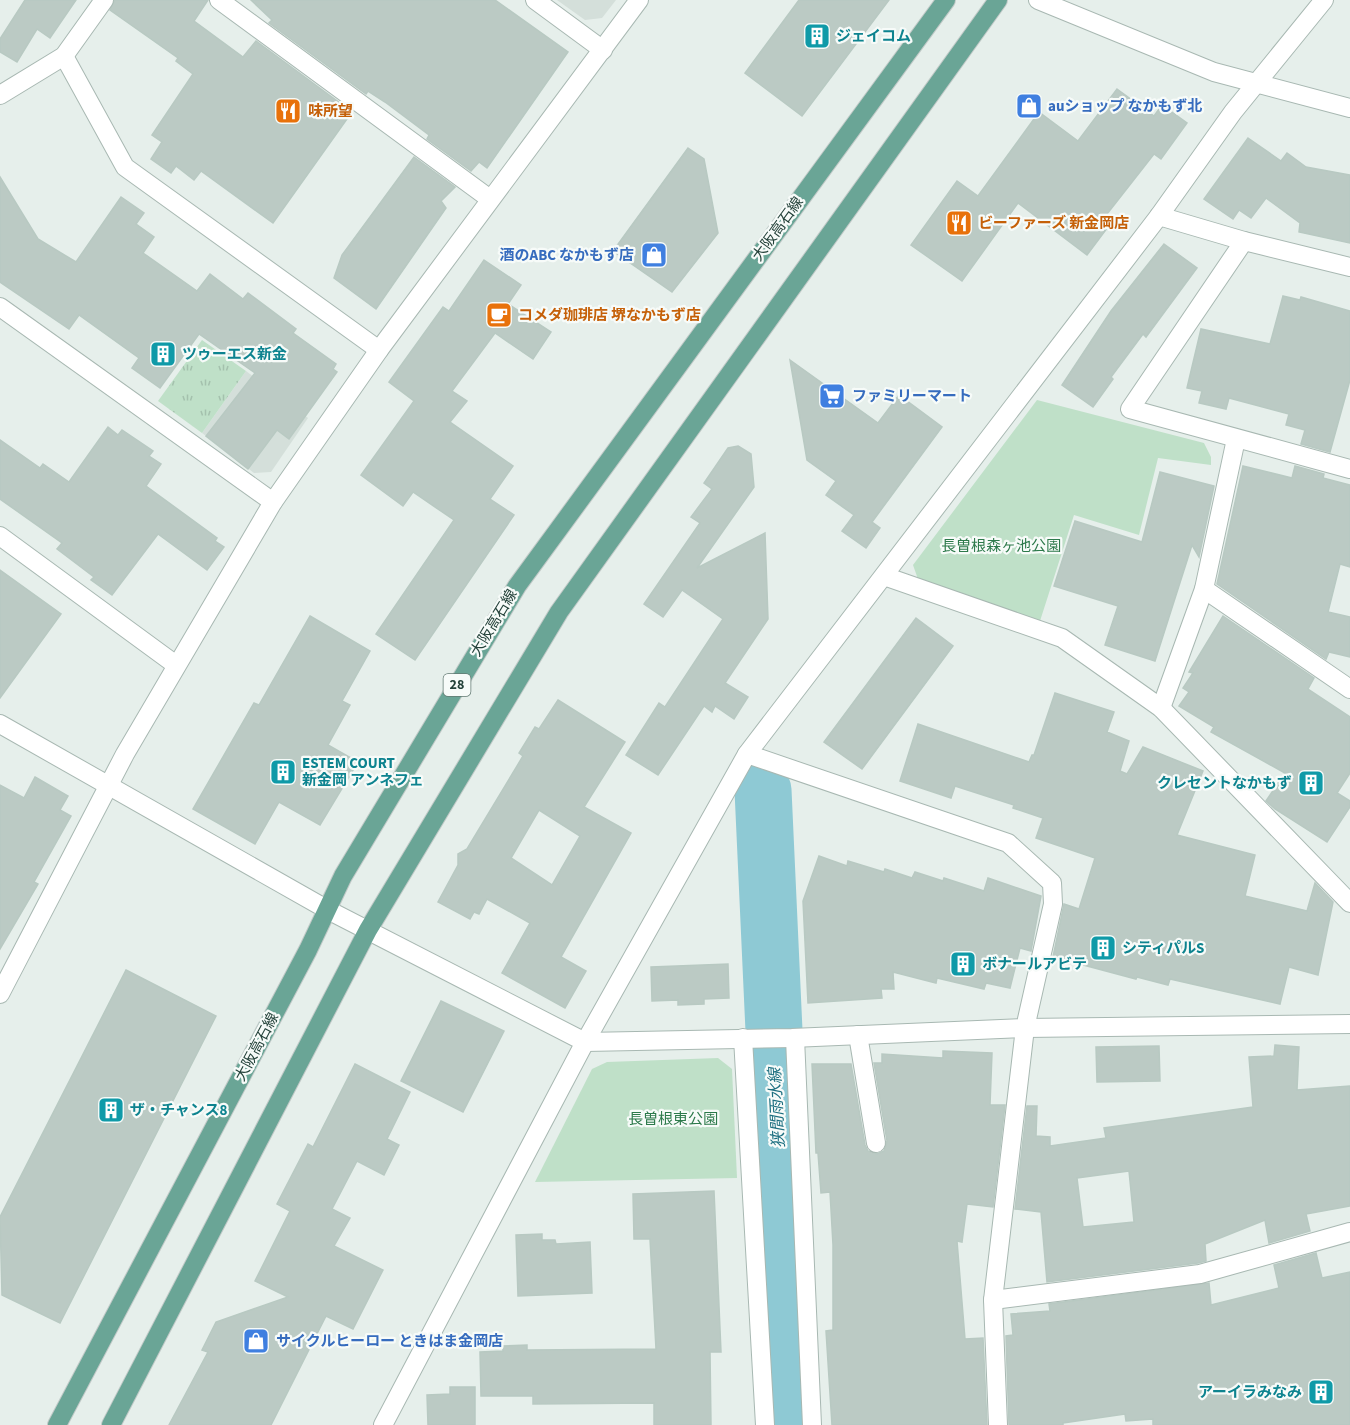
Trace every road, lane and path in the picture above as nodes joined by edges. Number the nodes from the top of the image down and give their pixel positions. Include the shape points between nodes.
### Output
1 (104, 0) edge
2 (219, 0) edge
3 (535, 0) edge
4 (639, 0) edge
5 (946, 0) edge
6 (998, 0) edge
7 (1038, 0) edge
8 (1324, 0) edge
9 (603, 50) junction
10 (64, 56) junction
11 (1256, 85) junction
12 (0, 95) edge
13 (1350, 108) edge
14 (490, 199) junction
15 (1159, 216) junction
16 (1244, 242) junction
17 (1350, 267) edge
18 (0, 307) edge
19 (379, 350) junction
20 (1236, 439) junction
21 (1350, 469) edge
22 (273, 502) junction
23 (0, 536) edge
24 (884, 576) junction
25 (1204, 589) junction
26 (176, 665) junction
27 (1350, 689) edge
28 (1161, 708) junction
29 (0, 724) edge
30 (747, 754) junction
31 (108, 786) junction
32 (1350, 903) edge
33 (328, 910) junction
34 (368, 930) junction
35 (2, 984) edge
36 (1350, 1024) edge
37 (1025, 1028) junction
38 (858, 1035) junction
39 (744, 1038) junction
40 (793, 1038) junction
41 (585, 1042) junction
42 (876, 1143) dead end
43 (1350, 1232) edge
44 (993, 1300) junction
45 (57, 1425) edge
46 (111, 1425) edge
47 (383, 1425) edge
48 (765, 1425) edge
49 (812, 1425) edge
50 (998, 1425) edge

1 - 10 street
2 - 14 street
3 - 9 street
4 - 9 street
5 - 33 main road, 大阪高石線 / 28 via 517,586 343,876
6 - 34 main road via 559,612
7 - 11 street via 1214,72
8 - 11 street
9 - 14 street
10 - 12 street
10 - 19 street via 124,167
11 - 13 street
11 - 15 street
14 - 19 street
15 - 16 street
15 - 24 street
16 - 17 street
16 - 20 street via 1130,409
18 - 22 street
19 - 22 street
20 - 21 street
20 - 25 street
22 - 26 street
23 - 26 street
24 - 28 street via 1062,638
24 - 30 street
25 - 27 street
25 - 28 street
26 - 31 street
28 - 32 street
29 - 31 street
30 - 37 street via 1008,843 1052,883 1053,904
30 - 41 street
31 - 33 street
31 - 35 street
33 - 34 street
33 - 45 main road, 大阪高石線 / 28
34 - 41 street
34 - 46 main road
36 - 37 street
37 - 38 street
37 - 44 street
38 - 40 street
38 - 42 street
39 - 40 street
39 - 41 street
39 - 48 street
40 - 49 street
41 - 47 street
43 - 44 street via 1200,1274
44 - 50 street

